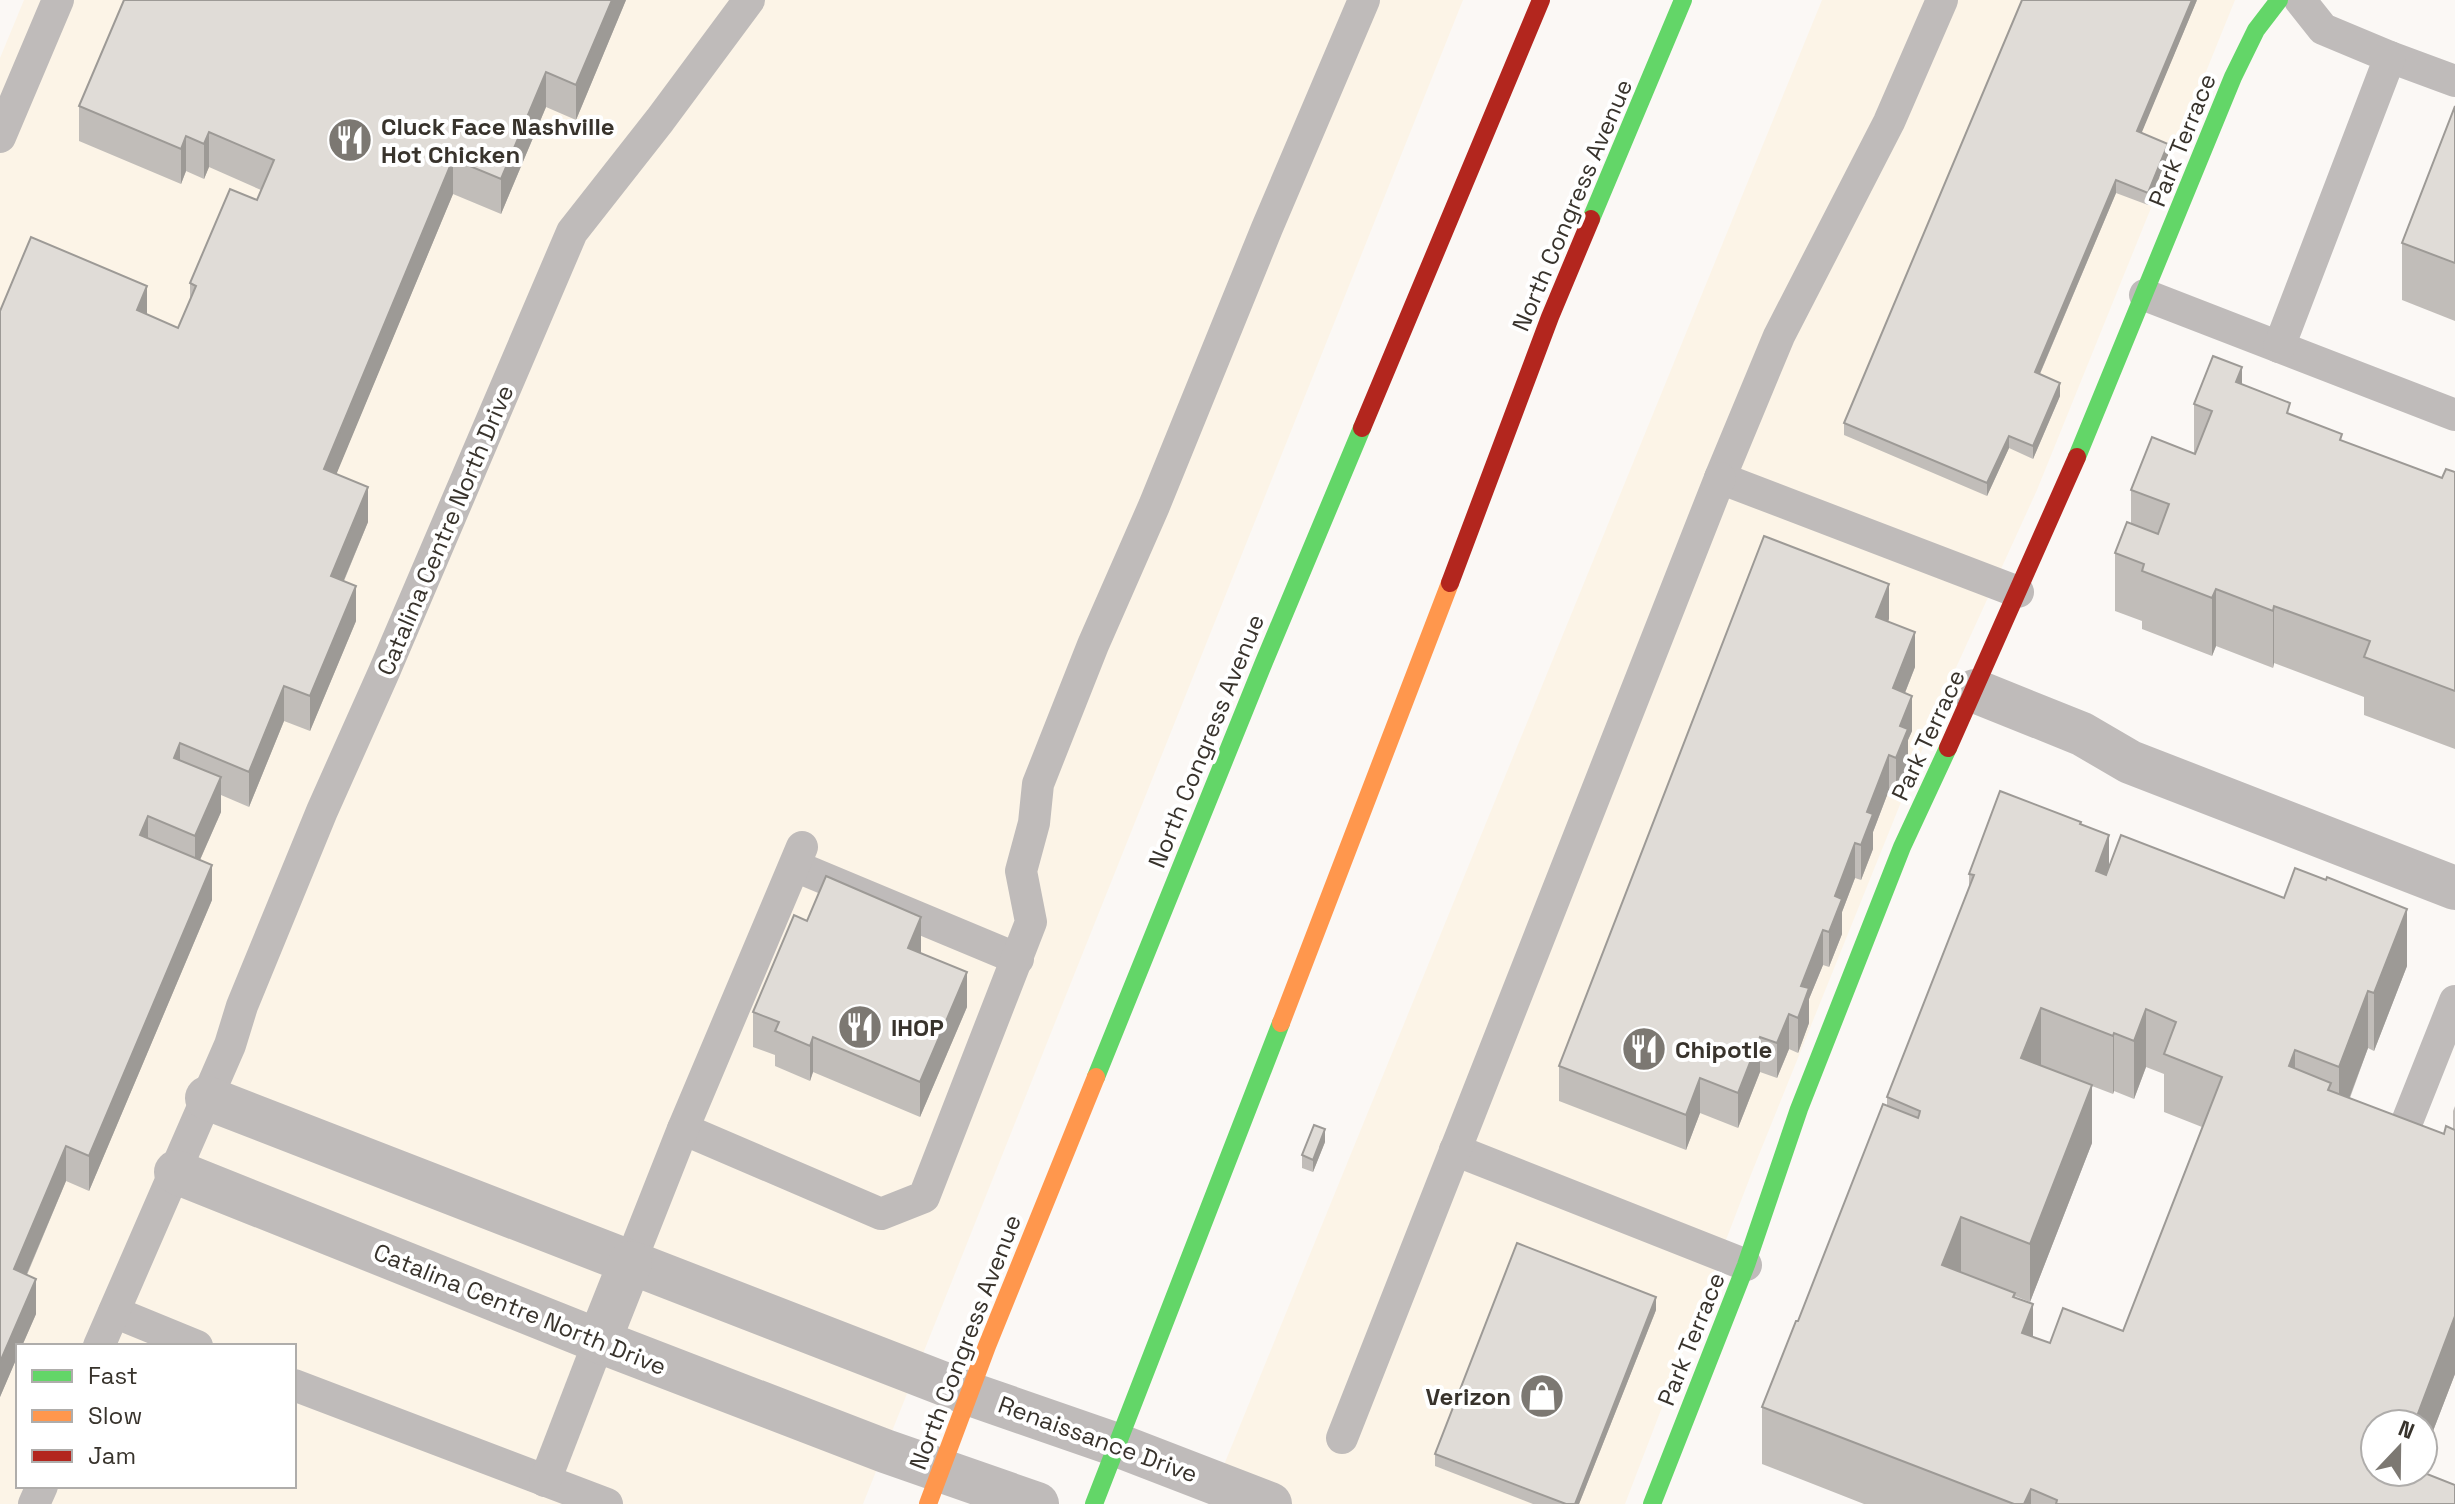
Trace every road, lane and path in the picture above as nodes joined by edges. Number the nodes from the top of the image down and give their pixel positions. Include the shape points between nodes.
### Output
1 (58, 0) edge
2 (749, 0) edge
3 (1364, 0) edge
4 (1541, 0) edge
5 (1683, 0) edge
6 (1942, 0) edge
7 (2279, 0) edge
8 (2300, 0) edge
9 (2390, 57) junction
10 (2455, 81) edge
11 (0, 137) edge
12 (2145, 295) junction
13 (2279, 347) junction
14 (2455, 415) edge
15 (1720, 478) junction
16 (2018, 592) junction
17 (1975, 691) junction
18 (2455, 888) edge
19 (1018, 959) junction
20 (2455, 1001) edge
21 (207, 1098) junction
22 (683, 1129) junction
23 (1455, 1150) junction
24 (2387, 1170) edge
25 (176, 1172) junction
26 (630, 1263) junction
27 (1746, 1265) junction
28 (114, 1312) junction
29 (599, 1341) junction
30 (100, 1344) edge
31 (192, 1344) edge
32 (296, 1386) edge
33 (970, 1394) junction
34 (1342, 1438) dead end
35 (1117, 1445) junction
36 (545, 1481) junction
37 (935, 1487) edge
38 (607, 1504) edge
39 (1037, 1504) edge
40 (1094, 1504) edge
41 (1270, 1504) edge
42 (1652, 1504) edge

1 - 11 lane
2 - 21 lane, Catalina Centre North Drive via 572,232 322,811
3 - 19 lane via 1038,784 1021,871 1031,922
4 - 33 main road, North Congress Avenue via 1264,662
5 - 35 main road, North Congress Avenue via 1550,317
6 - 15 lane via 1889,122 1779,336
7 - 12 main road, Park Terrace via 2256,30 2233,77
8 - 9 lane via 2323,29
9 - 10 lane
9 - 13 lane
12 - 13 lane
12 - 16 main road, Park Terrace
13 - 14 lane
15 - 16 lane
15 - 23 lane
16 - 17 main road, Park Terrace
17 - 18 street via 2082,734 2130,762
17 - 27 main road, Park Terrace via 1902,847 1799,1109
19 - 22 lane via 924,1197 881,1214
19 - 22 lane via 798,856
20 - 24 lane
21 - 25 lane, Catalina Centre North Drive
21 - 26 street
22 - 26 lane
23 - 27 lane
23 - 34 lane
25 - 28 lane
25 - 29 street, Catalina Centre North Drive
26 - 29 street
26 - 33 street
27 - 42 main road, Park Terrace
28 - 30 lane
28 - 31 lane
29 - 36 lane
29 - 37 street, Catalina Centre North Drive via 885,1451
32 - 36 lane
33 - 35 street, Renaissance Drive
33 - 37 main road, North Congress Avenue
35 - 40 main road, North Congress Avenue
35 - 41 street, Renaissance Drive
36 - 38 lane
37 - 39 street

